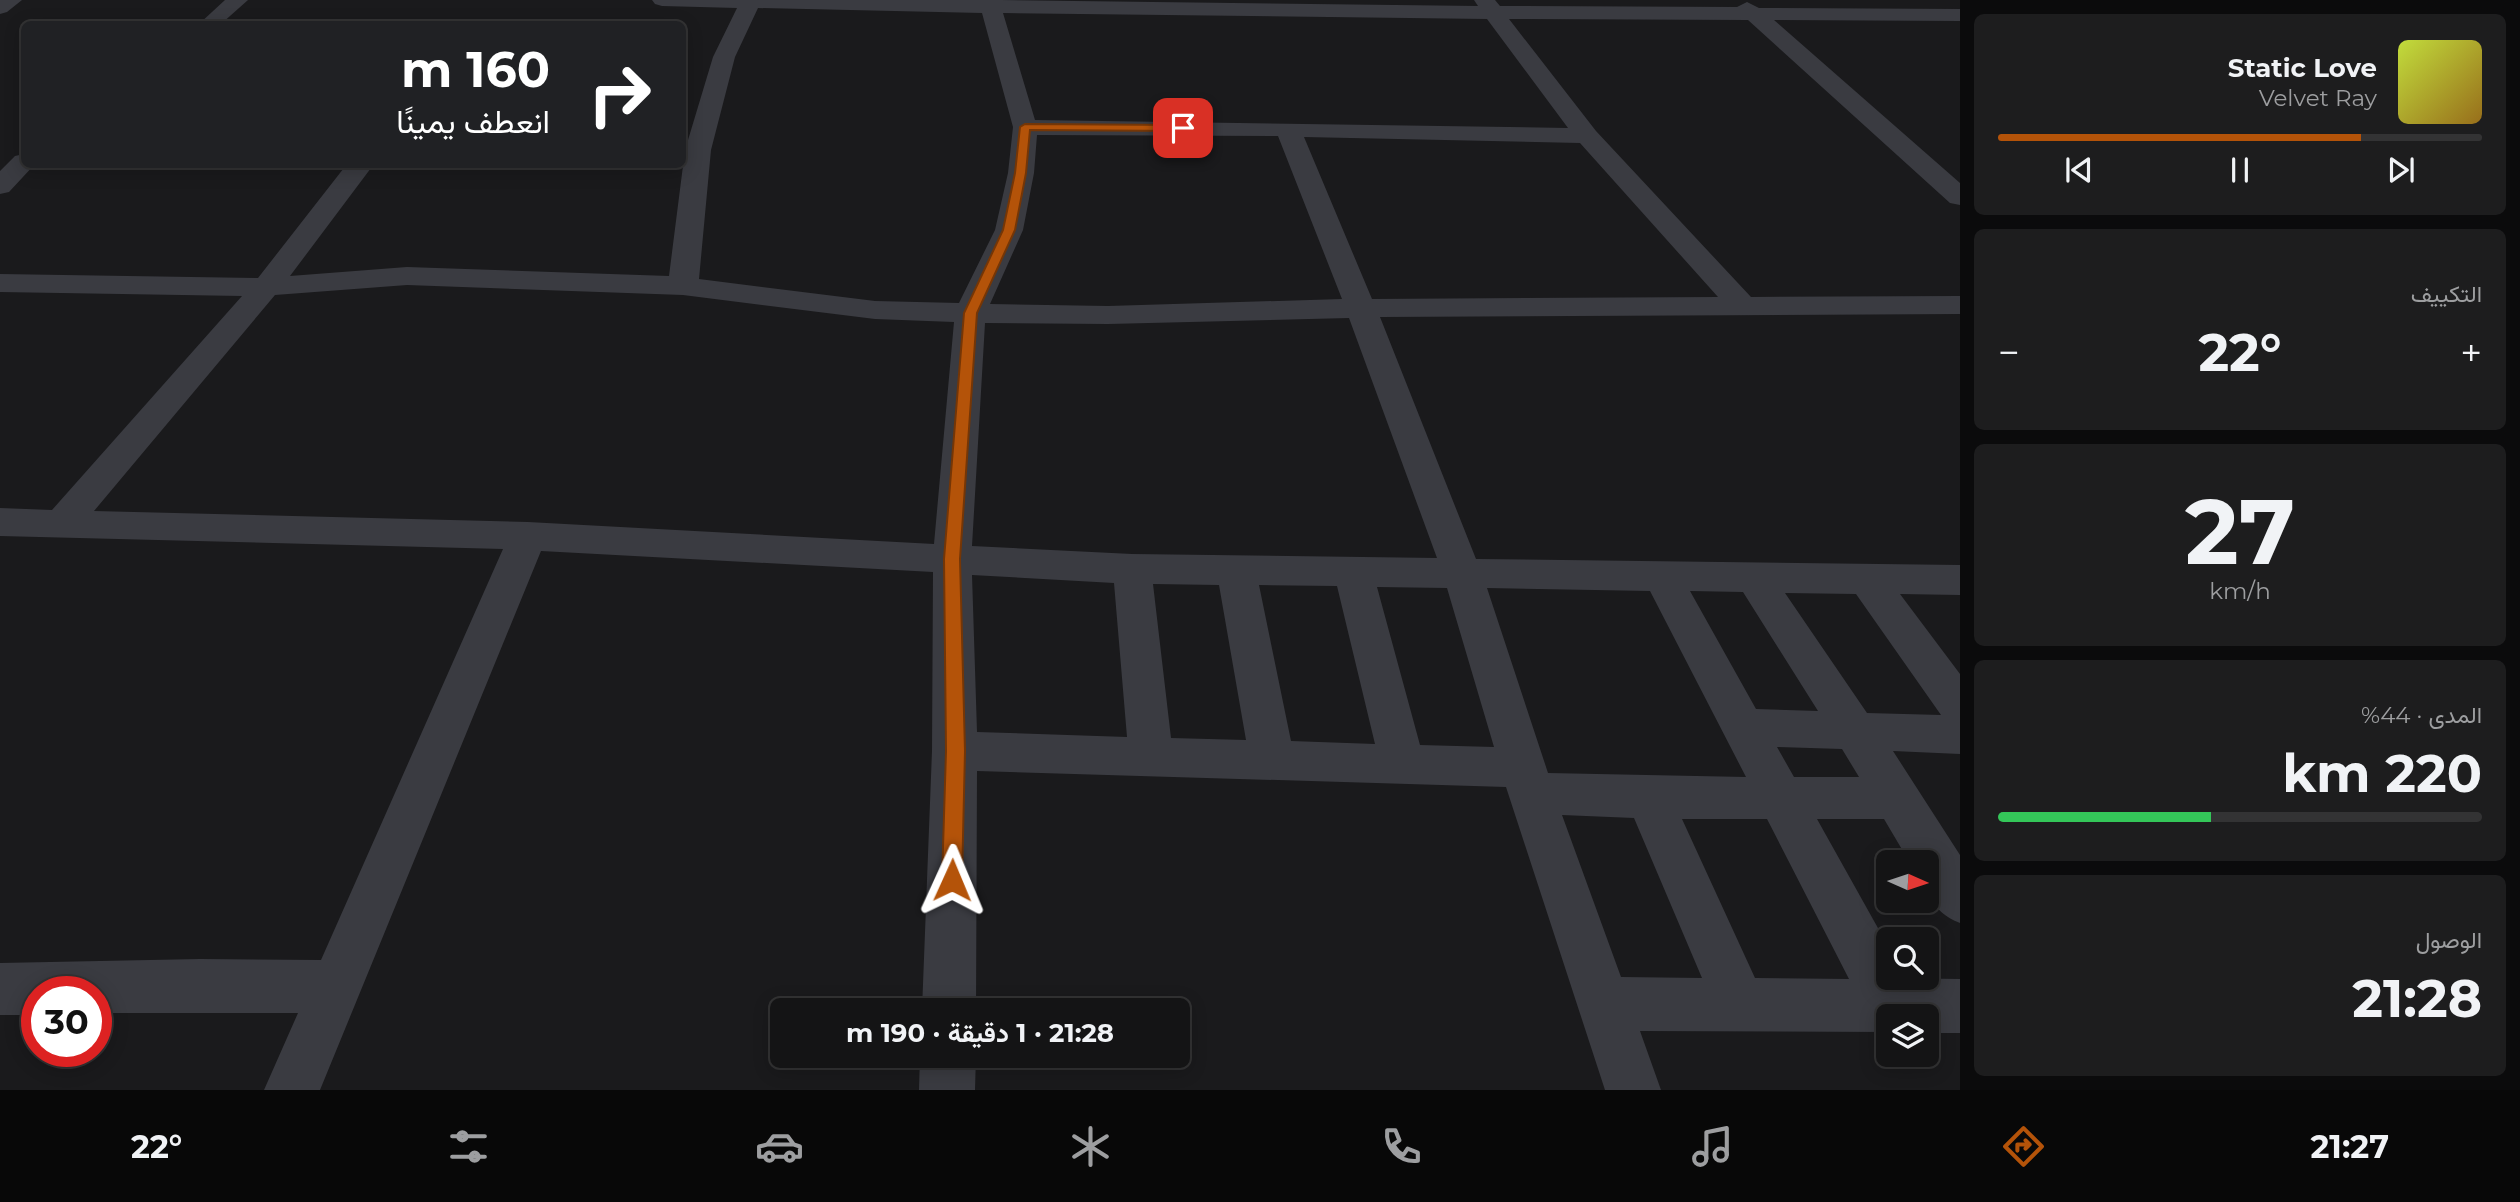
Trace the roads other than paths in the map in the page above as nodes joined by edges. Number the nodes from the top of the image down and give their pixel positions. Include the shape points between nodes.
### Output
1 (12, 0) edge
2 (238, 0) edge
3 (662, 0) edge
4 (750, 1) edge
5 (991, 4) edge
6 (1226, 5) edge
7 (1489, 7) edge
8 (0, 8) edge
9 (1746, 8) edge
10 (1960, 15) edge
11 (213, 21) edge
12 (695, 117) edge
13 (1025, 127) junction
14 (1288, 129) junction
15 (1587, 136) junction
16 (0, 160) edge
17 (21, 162) edge
18 (21, 165) edge
19 (358, 168) edge
20 (0, 186) edge
21 (1960, 197) edge
22 (0, 283) edge
23 (683, 286) junction
24 (266, 287) junction
25 (1960, 305) edge
26 (1744, 307) junction
27 (1361, 308) junction
28 (970, 313) junction
29 (0, 523) edge
30 (62, 523) junction
31 (528, 536) junction
32 (952, 559) junction
33 (1132, 569) junction
34 (1237, 572) junction
35 (1353, 573) junction
36 (1661, 574) junction
37 (1462, 575) junction
38 (1753, 576) junction
39 (1867, 579) junction
40 (1960, 580) edge
41 (1960, 706) edge
42 (1743, 727) junction
43 (1855, 731) junction
44 (1960, 735) edge
45 (956, 751) junction
46 (1151, 757) junction
47 (1272, 761) junction
48 (1403, 765) junction
49 (1527, 780) junction
50 (1780, 797) junction
51 (1649, 798) junction
52 (1898, 798) junction
53 (1960, 899) edge
54 (335, 987) junction
55 (0, 989) edge
56 (949, 998) edge
57 (1604, 1004) junction
58 (1891, 1004) edge
59 (1740, 1005) junction
60 (1876, 1006) edge
61 (1939, 1006) edge
62 (1960, 1006) edge
63 (948, 1068) edge
64 (292, 1090) edge
65 (947, 1090) edge
66 (1633, 1090) edge

1 - 8 street
2 - 11 street
3 - 4 street
4 - 5 street
4 - 12 street
5 - 6 street
5 - 13 street
6 - 7 street
7 - 9 street
7 - 15 street
9 - 10 street
9 - 21 street
12 - 23 street via 698,150
13 - 14 street
13 - 28 street via 1009,230
14 - 15 street
14 - 27 street
15 - 26 street
16 - 17 street
18 - 20 street
19 - 24 street
22 - 24 street
23 - 24 street via 407,276
23 - 28 street via 821,305
24 - 30 street
25 - 26 street
26 - 27 street
27 - 28 street via 1108,315
27 - 37 street
28 - 32 street
29 - 30 street
30 - 31 street
31 - 32 street
31 - 54 street
32 - 33 street
32 - 45 street
33 - 34 street
33 - 46 street
34 - 35 street
34 - 47 street
35 - 37 street
35 - 48 street
36 - 37 street
36 - 38 street
36 - 42 street
37 - 49 street
38 - 39 street
38 - 43 street
39 - 40 street
39 - 41 street
42 - 43 street
42 - 50 street
43 - 44 street
43 - 52 street
45 - 46 street
45 - 56 street
46 - 47 street
47 - 48 street
48 - 49 street
49 - 51 street
49 - 57 street
50 - 51 street
50 - 52 street
50 - 58 street
51 - 59 street
52 - 53 street
54 - 55 street
54 - 64 street
57 - 59 street
57 - 66 street
59 - 60 street
61 - 62 street
63 - 65 street

